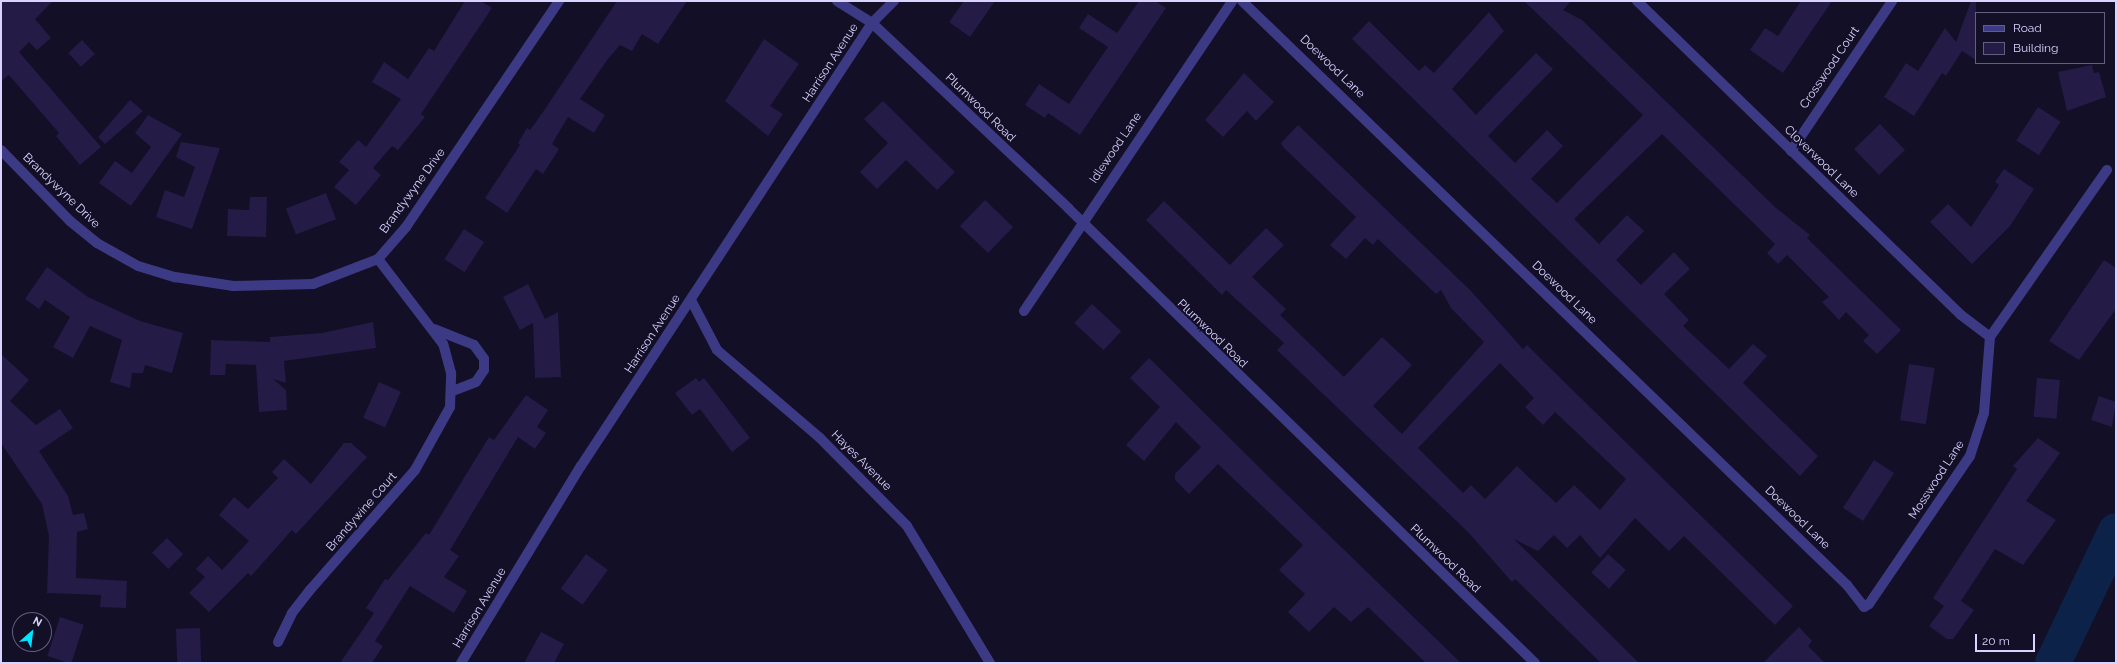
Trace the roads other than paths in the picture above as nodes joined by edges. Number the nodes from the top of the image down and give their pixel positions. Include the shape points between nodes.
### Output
1 (559, 1) edge
2 (837, 1) edge
3 (894, 1) edge
4 (1232, 1) edge
5 (1242, 1) edge
6 (1637, 1) edge
7 (1892, 1) edge
8 (872, 23) junction
9 (1, 150) edge
10 (1790, 151) junction
11 (2107, 170) dead end
12 (1081, 222) junction
13 (378, 259) junction
14 (690, 300) junction
15 (1024, 311) dead end
16 (434, 329) junction
17 (1990, 337) junction
18 (452, 391) junction
19 (1864, 607) joint
20 (278, 642) dead end
21 (462, 663) edge
22 (990, 663) edge
23 (1535, 663) edge

1 - 13 street, Brandywyne Drive via 406,227
2 - 8 street, Plumwood Road
3 - 8 street, Harrison Avenue
4 - 12 street, Idlewood Lane
5 - 19 street, Doewood Lane via 1847,585
6 - 10 street, Cloverwood Lane
7 - 10 street, Crosswood Court
8 - 12 street, Plumwood Road
8 - 14 street, Harrison Avenue
9 - 13 street, Brandywyne Drive via 70,221 97,243 138,266 168,275 233,286 272,288 313,284
10 - 17 street, Cloverwood Lane via 1961,315
11 - 17 street
12 - 15 street, Idlewood Lane
12 - 23 street, Plumwood Road
13 - 16 street, Brandywine Court
14 - 21 street, Harrison Avenue via 581,466
14 - 22 street, Hayes Avenue via 717,350 819,437 907,526
16 - 18 street, Brandywine Court via 449,365
16 - 18 street, Brandywine Court via 474,345 484,359 484,370 476,382
17 - 19 street, Mosswood Lane via 1984,413 1970,456 1869,604
18 - 20 street, Brandywine Court via 450,407 415,470 310,590 292,613

